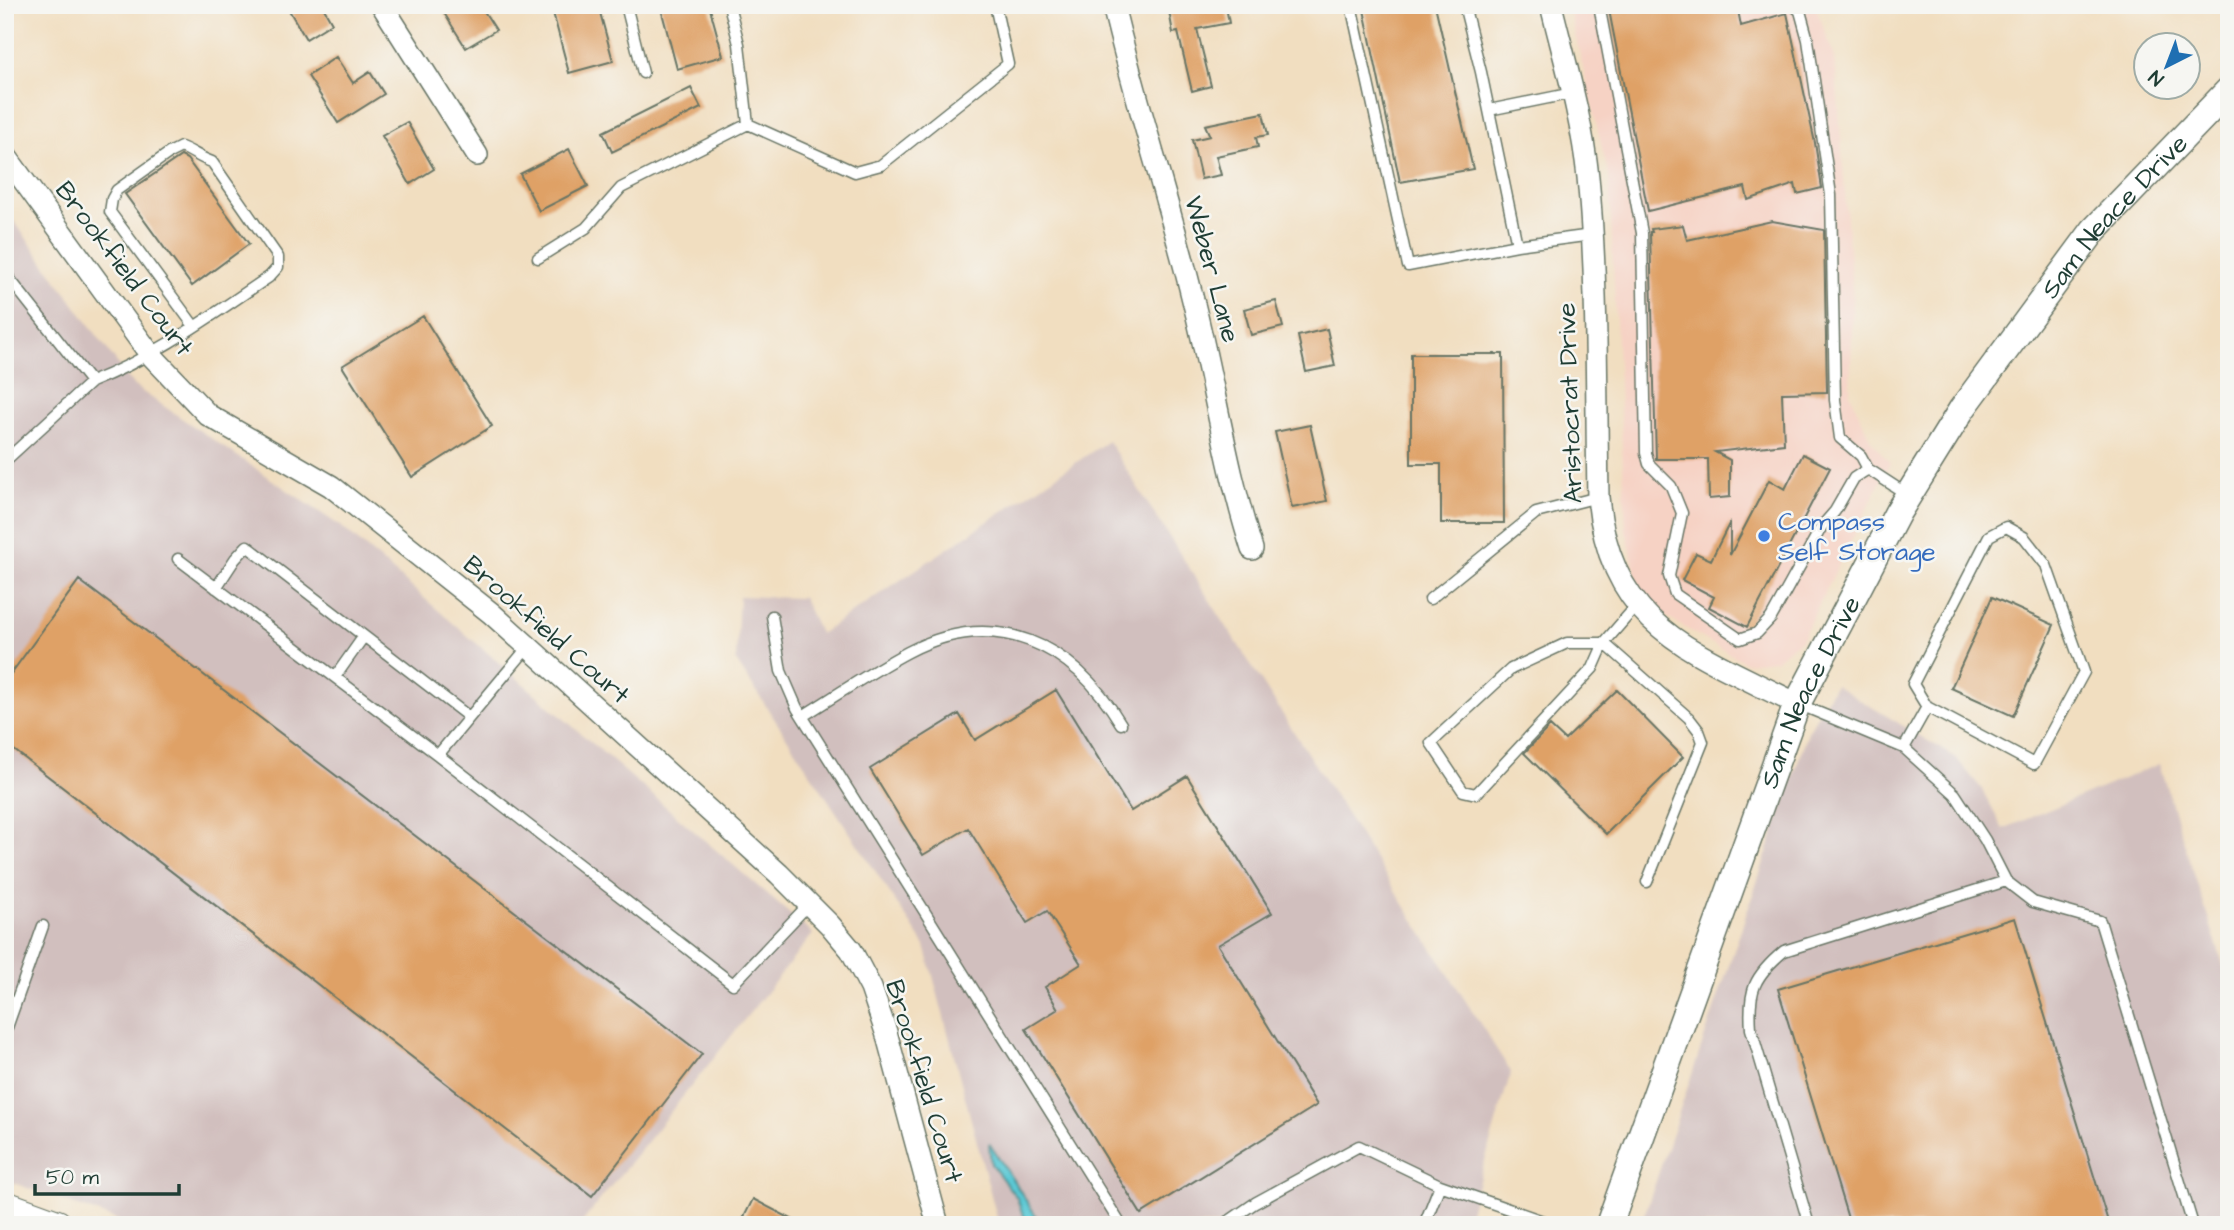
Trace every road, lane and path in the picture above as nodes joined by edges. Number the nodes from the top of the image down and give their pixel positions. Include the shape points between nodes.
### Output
1 (382, 5) edge
2 (626, 5) edge
3 (729, 5) edge
4 (995, 5) edge
5 (1113, 5) edge
6 (1351, 5) edge
7 (1464, 5) edge
8 (1551, 5) edge
9 (1599, 5) edge
10 (1793, 5) edge
11 (643, 73) dead end
12 (2229, 90) edge
13 (1573, 93) junction
14 (1489, 110) junction
15 (748, 124) junction
16 (5, 155) edge
17 (477, 155) dead end
18 (1592, 235) junction
19 (1517, 245) junction
20 (538, 258) dead end
21 (5, 273) edge
22 (194, 326) junction
23 (150, 354) junction
24 (91, 382) junction
25 (5, 461) edge
26 (1868, 469) junction
27 (1908, 495) junction
28 (1598, 497) junction
29 (1252, 549) dead end
30 (178, 559) dead end
31 (216, 588) junction
32 (1430, 599) dead end
33 (1637, 605) junction
34 (772, 616) dead end
35 (364, 636) junction
36 (1604, 643) junction
37 (528, 647) junction
38 (335, 677) junction
39 (1797, 704) junction
40 (1927, 707) junction
41 (803, 716) junction
42 (469, 717) junction
43 (1121, 724) dead end
44 (1904, 748) junction
45 (438, 755) junction
46 (2006, 881) junction
47 (1647, 882) dead end
48 (808, 905) junction
49 (43, 926) dead end
50 (5, 1033) edge
51 (1440, 1185) junction
52 (5, 1206) edge
53 (57, 1225) edge
54 (938, 1225) edge
55 (1121, 1225) edge
56 (1223, 1225) edge
57 (1424, 1225) edge
58 (1554, 1225) edge
59 (1609, 1225) edge
60 (1810, 1225) edge
61 (2193, 1225) edge

1 - 17 street
2 - 11 lane
3 - 15 lane via 739,44
4 - 15 lane via 1008,64 881,165 855,172
5 - 29 street, Weber Lane via 1191,289
6 - 19 lane via 1408,266
7 - 14 lane
8 - 13 street, Aristocrat Drive
9 - 26 lane via 1642,233 1646,453 1649,464 1671,486 1682,513 1669,576 1675,594 1740,639 1758,633 1854,478
10 - 26 lane via 1800,11 1808,40 1831,195 1835,400 1840,438 1861,456
12 - 27 street, Sam Neace Drive via 2094,230 1962,409
13 - 14 lane
13 - 18 street, Aristocrat Drive
14 - 19 lane
15 - 20 lane via 621,188 586,228
16 - 23 street, Brookfield Court
18 - 19 lane
18 - 28 street, Aristocrat Drive
21 - 24 lane
22 - 22 lane via 269,276 278,267 278,257 212,162 181,147 117,190 110,212
22 - 23 lane
23 - 24 lane
23 - 37 street, Brookfield Court via 208,415 331,486
24 - 25 lane
26 - 27 lane
27 - 39 street, Sam Neace Drive
28 - 32 lane via 1536,513
28 - 33 street, Aristocrat Drive via 1609,553
30 - 31 lane
31 - 35 lane via 247,546
31 - 38 lane
33 - 36 lane
33 - 39 street, Aristocrat Drive via 1684,646
34 - 41 lane via 781,671
35 - 38 lane
35 - 42 lane
36 - 36 lane via 1593,668 1476,794 1463,791 1431,743 1511,669 1567,643
36 - 47 lane via 1689,718 1703,742
37 - 42 lane
37 - 48 street, Brookfield Court
38 - 45 lane
39 - 44 lane
39 - 59 street, Sam Neace Drive
40 - 40 lane via 1913,684 1989,536 2006,527 2024,537 2046,565 2084,672 2034,764
40 - 44 lane
41 - 43 lane via 909,651 947,637 983,631 1046,647 1093,685
41 - 55 lane
42 - 45 lane
44 - 46 lane via 1955,794
45 - 48 lane via 733,985
46 - 60 lane via 1784,951 1754,983 1749,1005 1751,1029
46 - 61 lane via 2033,902 2100,921
48 - 54 street, Brookfield Court via 851,950 871,988
49 - 50 lane
51 - 56 lane via 1359,1146
51 - 57 lane
51 - 58 lane
52 - 53 main road

